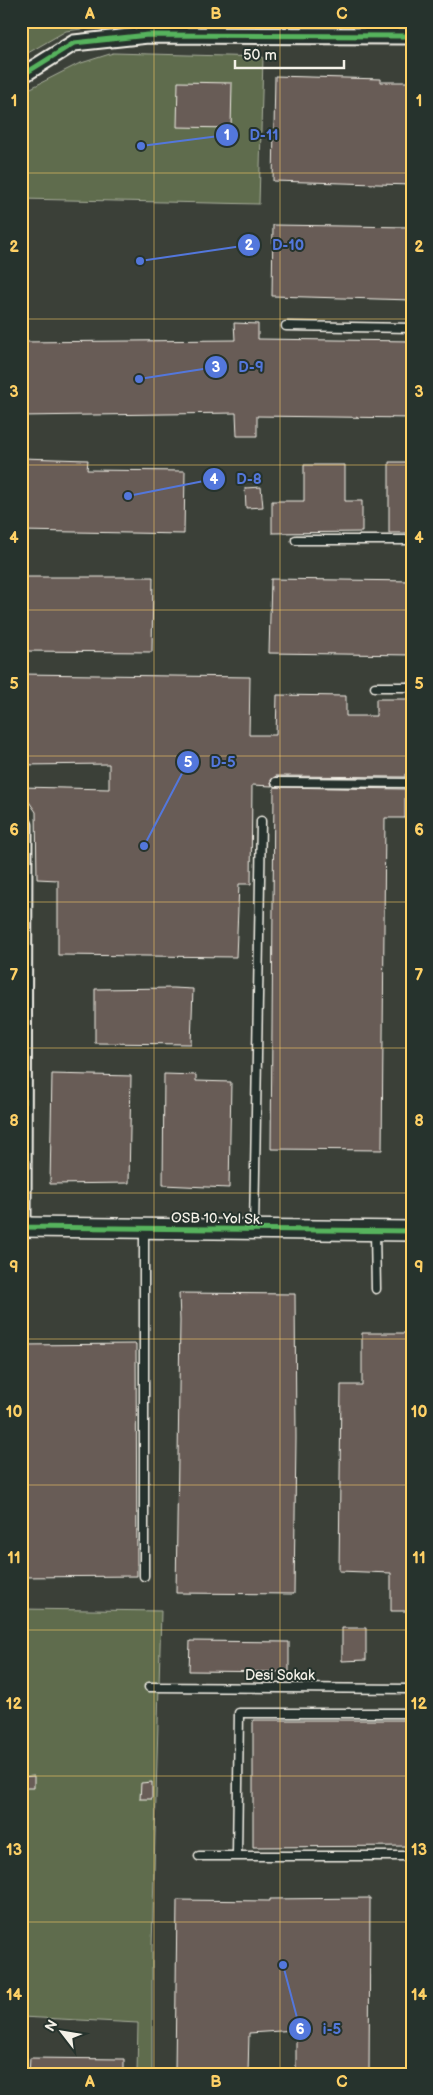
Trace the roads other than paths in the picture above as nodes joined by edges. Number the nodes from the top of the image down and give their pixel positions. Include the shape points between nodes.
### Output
1 (412, 36) edge
2 (21, 76) edge
3 (286, 326) dead end
4 (412, 328) edge
5 (296, 540) dead end
6 (412, 540) edge
7 (375, 687) dead end
8 (412, 687) edge
9 (276, 782) dead end
10 (412, 782) edge
11 (21, 819) edge
12 (261, 822) dead end
13 (22, 1227) edge
14 (144, 1229) junction
15 (254, 1230) junction
16 (375, 1231) junction
17 (412, 1232) edge
18 (376, 1289) dead end
19 (144, 1576) dead end
20 (149, 1687) dead end
21 (412, 1689) edge
22 (412, 1713) edge
23 (237, 1855) junction
24 (199, 1856) dead end
25 (412, 1856) edge

1 - 2 street via 148,35 74,43
3 - 4 lane
5 - 6 lane
7 - 8 lane
9 - 10 lane
11 - 13 street via 24,825
12 - 15 lane
13 - 14 street, OSB 10. Yol Sk.
14 - 15 street, OSB 10. Yol Sk.
14 - 19 lane
15 - 16 street, OSB 10. Yol Sk.
16 - 17 street, OSB 10. Yol Sk.
16 - 18 lane
20 - 21 lane, Desi Sokak
22 - 23 lane via 239,1713
23 - 24 lane
23 - 25 lane

